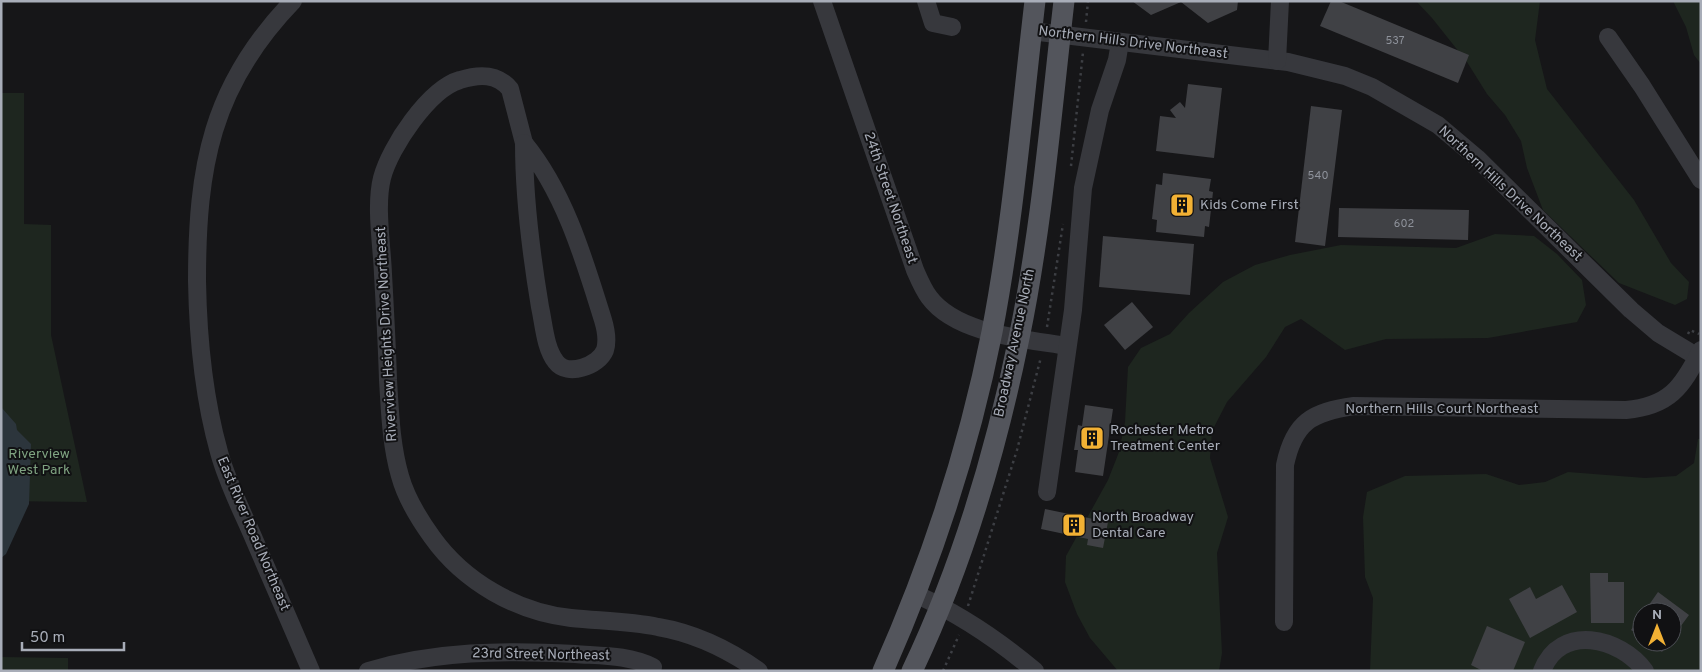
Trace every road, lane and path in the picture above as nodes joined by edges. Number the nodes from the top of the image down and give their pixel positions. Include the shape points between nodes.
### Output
1 (293, 1) edge
2 (822, 1) edge
3 (926, 1) edge
4 (1035, 1) edge
5 (1064, 1) edge
6 (1088, 1) edge
7 (1280, 1) edge
8 (1086, 20) dead end
9 (952, 27) dead end
10 (1031, 31) junction
11 (1060, 35) junction
12 (1608, 38) dead end
13 (1120, 42) junction
14 (1278, 61) junction
15 (524, 143) junction
16 (1701, 180) edge
17 (1690, 330) dead end
18 (992, 331) junction
19 (1701, 335) edge
20 (1019, 338) junction
21 (1044, 342) junction
22 (1067, 346) junction
23 (1700, 356) edge
24 (1047, 492) dead end
25 (915, 594) junction
26 (969, 601) dead end
27 (941, 606) junction
28 (1284, 622) dead end
29 (957, 642) dead end
30 (655, 663) edge
31 (311, 671) edge
32 (368, 671) edge
33 (759, 671) edge
34 (883, 671) edge
35 (912, 671) edge
36 (943, 671) edge
37 (1035, 671) edge
38 (1542, 671) edge
39 (1646, 671) edge

1 - 31 street, East River Road Northeast via 241,65 212,136 199,205 198,307 202,371 219,453
2 - 18 street, 24th Street Northeast via 920,281 928,296 953,318
3 - 9 street via 933,23
4 - 10 main road, Broadway Avenue North
5 - 11 main road, Broadway Avenue North
6 - 8 path
7 - 14 street
10 - 11 street, Northern Hills Drive Northeast
10 - 18 main road, Broadway Avenue North
11 - 13 street, Northern Hills Drive Northeast
11 - 20 main road, Broadway Avenue North via 1035,242
12 - 16 street
13 - 14 street, Northern Hills Drive Northeast
13 - 22 street via 1118,60 1100,110 1083,188 1080,248
14 - 23 street, Northern Hills Drive Northeast via 1348,77 1438,125 1477,158 1631,310 1658,333
15 - 15 street, Riverview Heights Drive Northeast via 527,216 548,346 558,365 585,367 602,356 605,350 603,320 558,195 546,172
15 - 33 street, Riverview Heights Drive Northeast via 510,89 505,82 495,77 471,77 444,88 430,100 395,149 382,178 380,220 390,420 396,460 407,494 425,527 445,553 473,579 511,602 544,614 658,626 727,651
17 - 19 path
18 - 20 street, 24th Street Northeast
18 - 25 main road, Broadway Avenue North via 951,488
20 - 21 street, 24th Street Northeast
20 - 27 main road, Broadway Avenue North via 993,448
21 - 22 street, 24th Street Northeast
21 - 26 path via 1017,450
22 - 24 street
23 - 28 street, Northern Hills Court Northeast via 1672,395 1644,408 1354,406 1331,410 1300,427 1290,443 1285,465
25 - 27 street
25 - 34 main road, Broadway Avenue North
27 - 35 main road, Broadway Avenue North
27 - 37 street via 991,636
29 - 36 path
30 - 32 street, 23rd Street Northeast via 624,657 501,652 422,658
38 - 39 street via 1546,659 1557,648 1568,642 1588,641 1610,643 1623,649

